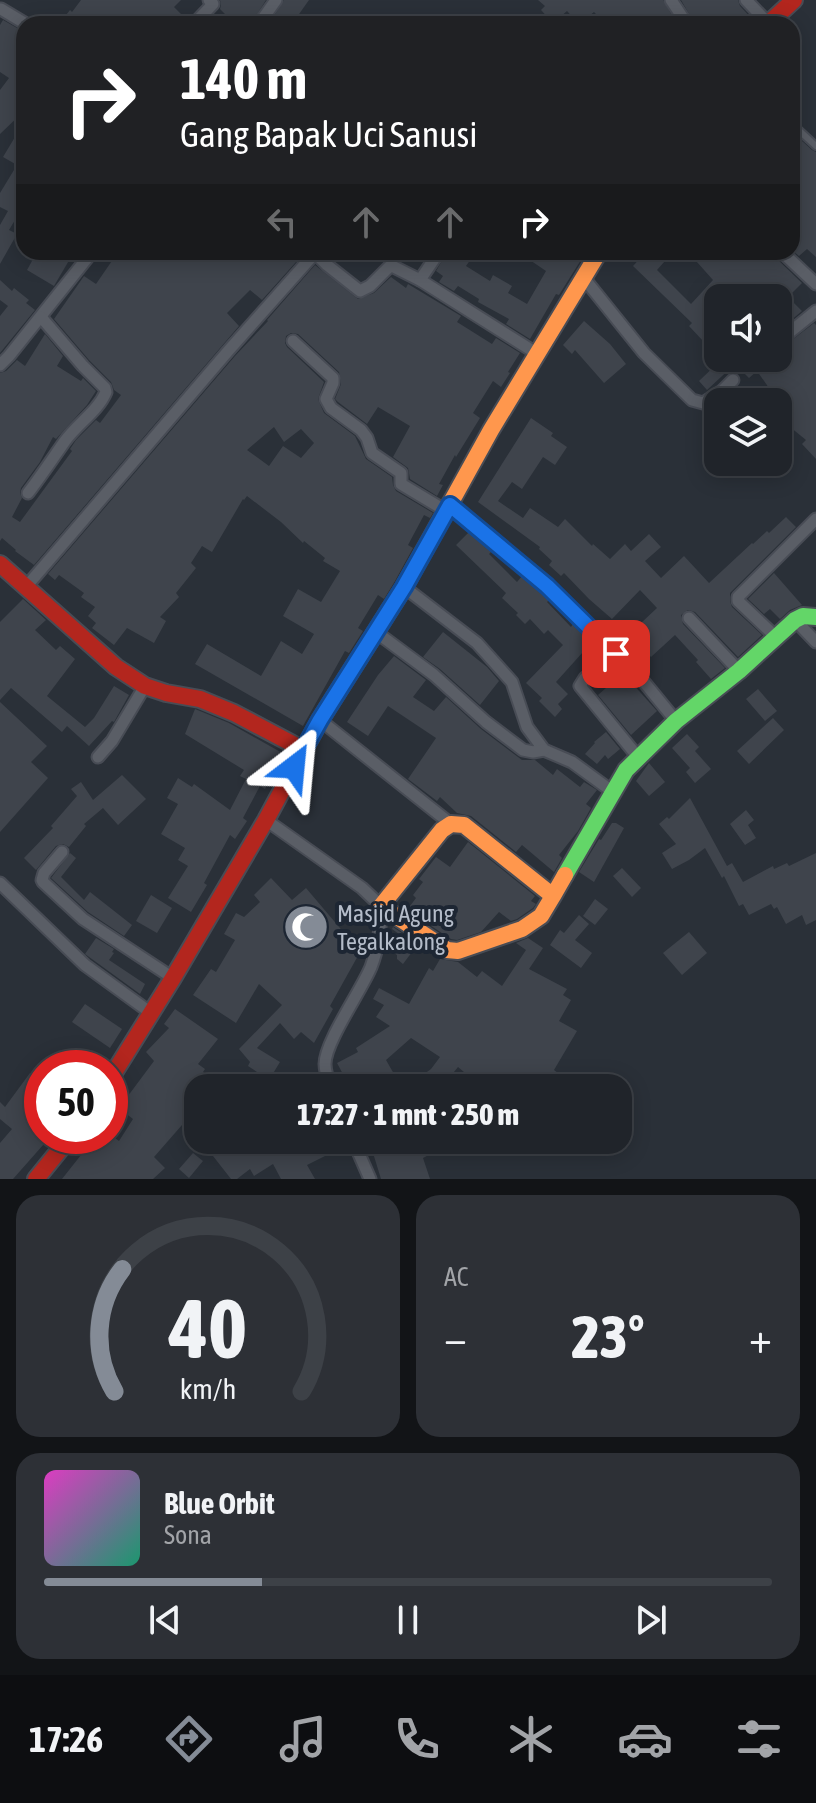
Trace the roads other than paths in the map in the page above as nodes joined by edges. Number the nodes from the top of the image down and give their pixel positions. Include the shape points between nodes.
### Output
1 (746, 0) edge
2 (794, 0) edge
3 (761, 16) edge
4 (777, 16) edge
5 (800, 131) edge
6 (816, 146) edge
7 (86, 260) edge
8 (308, 260) edge
9 (324, 260) edge
10 (434, 260) edge
11 (594, 260) edge
12 (790, 260) edge
13 (583, 277) junction
14 (420, 280) junction
15 (816, 284) edge
16 (816, 311) edge
17 (41, 317) junction
18 (792, 330) edge
19 (293, 341) dead end
20 (536, 353) junction
21 (0, 365) edge
22 (733, 380) dead end
23 (28, 493) dead end
24 (448, 508) junction
25 (816, 519) edge
26 (0, 564) edge
27 (26, 587) junction
28 (404, 587) junction
29 (816, 617) edge
30 (689, 618) dead end
31 (795, 620) junction
32 (376, 632) junction
33 (777, 638) junction
34 (816, 642) edge
35 (616, 654) junction
36 (739, 671) junction
37 (145, 686) junction
38 (320, 720) junction
39 (676, 721) junction
40 (304, 750) junction
41 (544, 750) junction
42 (98, 757) dead end
43 (638, 757) junction
44 (613, 792) junction
45 (266, 820) junction
46 (451, 824) junction
47 (62, 852) dead end
48 (0, 883) edge
49 (553, 896) junction
50 (381, 906) junction
51 (173, 978) junction
52 (151, 1013) junction
53 (128, 1050) edge
54 (327, 1074) edge
55 (56, 1154) edge
56 (359, 1154) edge
57 (36, 1179) edge
58 (370, 1179) edge

1 - 3 street
2 - 4 street
5 - 6 lane
7 - 17 street
8 - 27 street
9 - 14 street via 357,290 363,291 392,266
10 - 14 street
11 - 13 street
12 - 15 street
13 - 20 street
13 - 22 street via 644,353 692,400 703,403
14 - 20 street
16 - 18 street
17 - 21 street
17 - 23 street via 106,392
19 - 24 street via 334,380 326,399 361,430 372,453 400,472 401,484
20 - 24 street
24 - 28 street
24 - 35 street via 547,586
25 - 33 street via 738,597
26 - 27 street
27 - 37 street
28 - 32 street
28 - 41 street via 477,643 512,682 527,727
29 - 31 street
30 - 36 street
31 - 33 street
31 - 34 street
32 - 38 street
32 - 41 street via 523,750
33 - 36 street
35 - 39 street
35 - 43 street via 580,686
36 - 39 street
37 - 40 street via 200,699
37 - 42 street
38 - 40 street
38 - 46 street
39 - 43 street
40 - 45 street
41 - 44 street via 572,762
43 - 44 street
44 - 49 street
45 - 50 street
45 - 51 street
46 - 49 street via 464,825
46 - 50 street
47 - 51 street via 43,882 83,919
48 - 52 street via 85,965
49 - 50 street via 541,916 522,929 458,951 447,950
50 - 54 street via 372,965 330,1044
51 - 52 street
52 - 53 street
55 - 57 street
56 - 58 street

